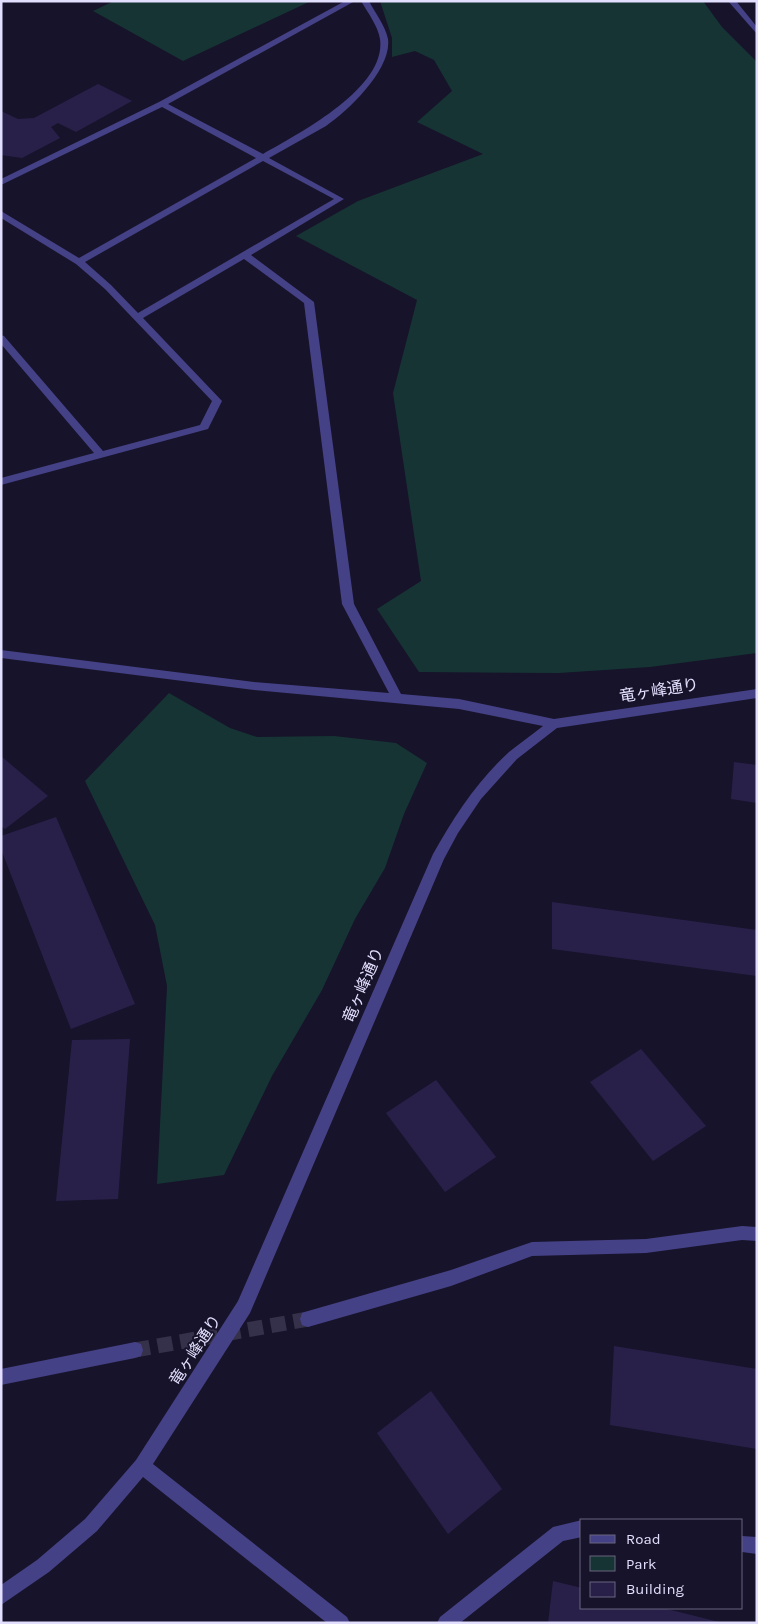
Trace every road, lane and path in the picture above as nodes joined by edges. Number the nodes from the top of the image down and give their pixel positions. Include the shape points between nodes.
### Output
1 (351, 1) edge
2 (365, 1) edge
3 (732, 1) edge
4 (757, 32) edge
5 (162, 104) junction
6 (262, 158) junction
7 (1, 182) edge
8 (1, 214) edge
9 (245, 255) junction
10 (79, 262) junction
11 (139, 317) junction
12 (1, 338) edge
13 (101, 455) junction
14 (1, 482) edge
15 (1, 654) edge
16 (757, 693) edge
17 (398, 698) junction
18 (554, 724) junction
19 (757, 1234) edge
20 (308, 1319) tunnel mouth
21 (135, 1350) tunnel mouth
22 (1, 1377) edge
23 (142, 1466) junction
24 (580, 1528) edge
25 (743, 1544) edge
26 (757, 1546) edge
27 (1, 1596) edge
28 (341, 1623) edge
29 (446, 1623) edge

1 - 5 street
2 - 6 street via 384,39 380,62 356,96 324,123
3 - 4 street
5 - 6 street
5 - 7 street
6 - 9 street via 340,199
6 - 10 street
8 - 10 street
9 - 11 street
9 - 17 street via 310,302 348,604
10 - 11 street
11 - 13 street via 216,401 204,427
12 - 13 street
13 - 14 street
15 - 17 street via 254,686
16 - 18 street, 竜ヶ峰通り
17 - 18 street via 459,704
18 - 23 street, 竜ヶ峰通り via 513,756 477,795 454,829 394,957 244,1307
19 - 20 street via 742,1232 646,1246 532,1249 451,1278
21 - 22 street
23 - 27 street, 竜ヶ峰通り via 91,1525
23 - 28 street
24 - 29 street via 559,1533
25 - 26 street

